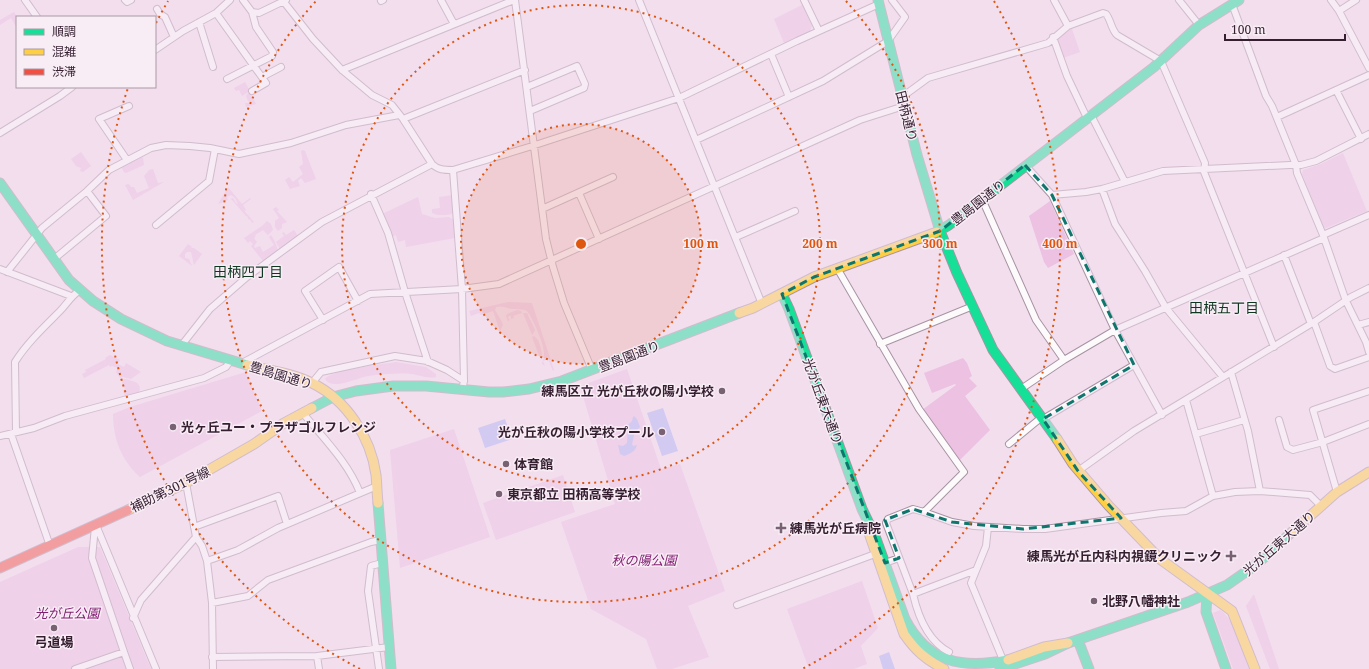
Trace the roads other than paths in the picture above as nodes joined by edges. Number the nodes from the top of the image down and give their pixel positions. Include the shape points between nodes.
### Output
1 (25, 0) edge
2 (125, 0) edge
3 (132, 0) edge
4 (230, 0) edge
5 (243, 0) edge
6 (441, 0) edge
7 (515, 0) edge
8 (639, 0) edge
9 (804, 0) edge
10 (892, 0) edge
11 (1054, 0) edge
12 (1180, 0) edge
13 (1332, 0) edge
14 (1356, 0) edge
15 (285, 1) edge
16 (878, 2) edge
17 (1236, 2) edge
18 (157, 9) dead end
19 (1339, 11) junction
20 (216, 12) junction
21 (252, 12) junction
22 (35, 16) edge
23 (199, 22) junction
24 (454, 24) junction
25 (1199, 25) junction
26 (1068, 26) junction
27 (819, 32) junction
28 (174, 37) junction
29 (1053, 37) junction
30 (888, 41) junction
31 (156, 49) edge
32 (771, 54) junction
33 (1161, 61) junction
34 (254, 66) junction
35 (213, 67) dead end
36 (281, 67) dead end
37 (1369, 68) edge
38 (342, 70) junction
39 (525, 70) junction
40 (1369, 75) edge
41 (262, 77) junction
42 (227, 79) dead end
43 (527, 87) junction
44 (71, 88) edge
45 (1336, 90) junction
46 (252, 91) dead end
47 (789, 97) junction
48 (902, 97) junction
49 (679, 98) junction
50 (129, 106) dead end
51 (904, 106) junction
52 (530, 111) junction
53 (1089, 116) junction
54 (401, 117) junction
55 (1277, 117) junction
56 (0, 133) edge
57 (1369, 134) edge
58 (1360, 138) junction
59 (696, 140) junction
60 (534, 146) junction
61 (215, 149) junction
62 (127, 160) junction
63 (432, 164) junction
64 (1025, 165) junction
65 (1296, 165) junction
66 (1204, 169) junction
67 (453, 170) junction
68 (613, 177) dead end
69 (1124, 182) junction
70 (0, 183) edge
71 (715, 186) junction
72 (1102, 189) junction
73 (87, 191) junction
74 (579, 193) junction
75 (371, 194) junction
76 (1052, 194) junction
77 (982, 199) junction
78 (542, 209) junction
79 (795, 211) dead end
80 (1369, 215) edge
81 (156, 225) dead end
82 (940, 231) junction
83 (37, 234) junction
84 (1323, 236) junction
85 (736, 237) junction
86 (599, 239) junction
87 (1284, 255) junction
88 (54, 259) junction
89 (551, 261) junction
90 (837, 268) junction
91 (0, 269) edge
92 (7, 272) junction
93 (1244, 272) junction
94 (1369, 288) edge
95 (462, 289) junction
96 (79, 291) junction
97 (405, 292) junction
98 (782, 294) junction
99 (71, 296) junction
100 (358, 301) junction
101 (1346, 301) junction
102 (762, 304) junction
103 (973, 306) junction
104 (1166, 308) junction
105 (323, 320) junction
106 (1369, 322) edge
107 (1313, 323) junction
108 (1358, 326) junction
109 (1115, 330) junction
110 (880, 344) junction
111 (181, 346) junction
112 (1274, 347) junction
113 (1369, 352) edge
114 (1369, 357) edge
115 (231, 360) junction
116 (1064, 360) junction
117 (428, 362) junction
118 (242, 363) junction
119 (1134, 366) junction
120 (592, 370) junction
121 (1231, 372) junction
122 (1223, 377) junction
123 (312, 383) junction
124 (463, 385) junction
125 (1021, 389) junction
126 (1369, 391) edge
127 (333, 397) junction
128 (1186, 400) junction
129 (302, 412) junction
130 (1162, 415) junction
131 (1042, 418) junction
132 (1244, 420) junction
133 (1279, 420) dead end
134 (1369, 424) edge
135 (13, 433) junction
136 (1196, 434) junction
137 (0, 436) edge
138 (1323, 442) junction
139 (1009, 444) dead end
140 (1078, 471) junction
141 (1369, 472) edge
142 (186, 483) junction
143 (376, 486) junction
144 (1260, 491) junction
145 (1337, 492) junction
146 (360, 493) junction
147 (1213, 496) junction
148 (1322, 506) junction
149 (862, 509) junction
150 (924, 512) junction
151 (1121, 518) junction
152 (287, 524) junction
153 (96, 525) junction
154 (194, 527) junction
155 (988, 527) junction
156 (196, 537) junction
157 (381, 540) junction
158 (50, 546) junction
159 (875, 554) junction
160 (899, 558) junction
161 (207, 561) junction
162 (382, 563) junction
163 (885, 563) junction
164 (0, 568) edge
165 (976, 570) junction
166 (912, 594) junction
167 (1207, 594) junction
168 (212, 603) junction
169 (737, 605) dead end
170 (133, 618) junction
171 (1078, 640) junction
172 (936, 643) junction
173 (389, 648) junction
174 (375, 649) junction
175 (926, 649) junction
176 (124, 652) junction
177 (949, 652) dead end
178 (317, 656) junction
179 (212, 657) junction
180 (1002, 665) edge
181 (75, 669) edge
182 (130, 669) edge
183 (156, 669) edge
184 (213, 669) edge
185 (319, 669) edge
186 (379, 669) edge
187 (391, 669) edge
188 (944, 669) edge
189 (1089, 669) edge
190 (1226, 669) edge
191 (1254, 669) edge

1 - 22 street
2 - 3 street
4 - 20 street
5 - 21 street
6 - 24 street
7 - 24 street
7 - 39 street
8 - 49 street
9 - 27 street
10 - 30 street via 905,17
11 - 26 street
12 - 25 street
13 - 19 street
14 - 19 street
15 - 21 street via 259,13
15 - 38 street via 313,39
16 - 27 street
16 - 30 street, 田柄通り
17 - 25 street, 豊島園通り
17 - 55 street via 1266,96
18 - 28 street via 165,17
19 - 37 street
20 - 23 street
20 - 34 street
21 - 34 street via 256,27 273,52 272,56
23 - 28 street
23 - 35 street
24 - 38 street
25 - 33 street, 豊島園通り
26 - 29 street
26 - 33 street via 1106,14 1114,32
27 - 32 street
28 - 31 street
29 - 48 street via 1048,43 928,78
29 - 53 street via 1067,76
30 - 47 street via 823,82
30 - 48 street, 田柄通り
32 - 47 street
32 - 49 street
33 - 53 street, 豊島園通り
33 - 66 street via 1205,163
34 - 41 street
34 - 42 street
36 - 41 street
38 - 54 street via 372,95 392,105
39 - 43 street
39 - 54 street
40 - 45 street
41 - 46 street via 266,83
43 - 52 street
43 - 52 street via 577,66 586,84 584,88
44 - 56 street
45 - 55 street
45 - 58 street
47 - 59 street
48 - 51 street, 田柄通り
49 - 59 street
49 - 60 street
50 - 62 street via 98,119
51 - 71 street via 860,120
51 - 82 street, 田柄通り
52 - 60 street
53 - 64 street, 豊島園通り
53 - 69 street
54 - 61 street via 346,125 291,143 247,153 237,154
54 - 63 street
55 - 65 street
57 - 58 street
58 - 65 street via 1316,161
59 - 71 street
60 - 67 street
60 - 78 street
61 - 62 street via 166,145 151,148
61 - 81 street via 209,181
62 - 73 street via 109,170
63 - 67 street via 437,169
63 - 75 street
64 - 76 street
64 - 77 street, 豊島園通り
65 - 66 street
65 - 84 street
66 - 69 street via 1163,171
66 - 93 street
67 - 95 street
68 - 74 street
69 - 72 street
70 - 83 street, 豊島園通り
71 - 85 street
71 - 86 street
72 - 76 street
72 - 104 street via 1115,224 1146,271
73 - 83 street
73 - 88 street via 106,216
74 - 78 street
74 - 86 street
75 - 97 street via 388,233
75 - 111 street via 322,222 247,277 210,309
76 - 109 street
77 - 82 street, 豊島園通り
77 - 116 street via 1036,320
78 - 89 street
79 - 85 street
80 - 84 street
82 - 90 street, 豊島園通り
82 - 103 street, 田柄通り
83 - 88 street, 豊島園通り
83 - 92 street
84 - 87 street
84 - 101 street
85 - 102 street
86 - 89 street
87 - 93 street
87 - 107 street
88 - 96 street, 豊島園通り
89 - 95 street via 499,284
89 - 120 street via 564,303
90 - 98 street, 豊島園通り via 798,283
90 - 110 street
91 - 92 street
92 - 99 street
93 - 104 street
93 - 112 street
94 - 101 street
95 - 97 street
95 - 124 street
96 - 99 street
96 - 111 street, 豊島園通り via 135,327
97 - 100 street via 370,294
97 - 117 street
98 - 102 street, 豊島園通り
98 - 149 street, 光が丘東大通り
99 - 135 street via 15,362
100 - 105 street
100 - 105 street via 339,267 305,291
101 - 107 street
101 - 108 street
102 - 120 street, 豊島園通り
103 - 110 street
103 - 125 street, 田柄通り via 993,350
104 - 109 street
104 - 122 street
105 - 118 street
106 - 108 street
107 - 112 street
107 - 114 street via 1330,366 1335,368
108 - 113 street
109 - 116 street
109 - 119 street
110 - 150 street via 919,409 964,472
111 - 115 street, 豊島園通り
112 - 121 street
115 - 118 street, 豊島園通り
115 - 135 street via 226,367 204,378
116 - 125 street
117 - 123 street via 395,356 321,372
117 - 124 street via 446,370
118 - 123 street, 豊島園通り
119 - 130 street
119 - 131 street
120 - 124 street, 豊島園通り via 529,389 489,392
121 - 122 street
121 - 132 street
122 - 128 street
123 - 127 street, 豊島園通り
124 - 127 street, 豊島園通り via 392,386
125 - 131 street, 田柄通り
126 - 138 street via 1313,410
127 - 129 street, 補助第301号線
127 - 143 street via 344,406 361,432 374,462
128 - 130 street
128 - 136 street
129 - 142 street, 補助第301号線 via 225,462
129 - 146 street via 342,461
130 - 140 street
131 - 139 street
131 - 140 street, 田柄通り
132 - 136 street
132 - 144 street
133 - 138 street via 1287,447 1294,450
134 - 138 street
135 - 137 street
135 - 158 street
136 - 147 street
138 - 145 street
140 - 151 street, 田柄通り
141 - 145 street, 光が丘東大通り
142 - 153 street, 補助第301号線
142 - 154 street
143 - 146 street
143 - 157 street
144 - 147 street
144 - 148 street via 1310,495
145 - 148 street, 光が丘東大通り
146 - 152 street
147 - 151 street via 1186,511
148 - 167 street, 光が丘東大通り via 1257,564 1227,585
149 - 159 street, 光が丘東大通り
149 - 163 street, 光が丘東大通り
150 - 155 street via 952,522
150 - 160 street via 913,509 888,519 886,523
151 - 155 street via 1045,529
151 - 167 street, 田柄通り via 1160,559
152 - 154 street via 278,496
152 - 161 street via 238,550
153 - 158 street, 補助第301号線
153 - 170 street
153 - 176 street via 92,558
154 - 156 street
155 - 165 street via 986,546
156 - 161 street
156 - 170 street via 142,600
157 - 162 street
157 - 168 street via 268,580 248,596
158 - 164 street, 補助第301号線
159 - 169 street
159 - 188 street, 光が丘東大通り via 900,624 909,641 925,658
160 - 163 street
160 - 166 street
161 - 168 street
162 - 173 street
162 - 174 street via 371,566 368,591
163 - 175 street, 光が丘東大通り via 909,628
165 - 166 street
165 - 180 street via 971,583
166 - 172 street via 920,617
167 - 171 street, 光が丘東大通り
167 - 190 street via 1206,612
167 - 191 street, 田柄通り via 1232,611
168 - 179 street
170 - 183 street
171 - 180 street, 光が丘東大通り via 1042,647
171 - 189 street
172 - 175 street
172 - 177 street
173 - 174 street
173 - 187 street
174 - 178 street
174 - 186 street
175 - 180 street, 光が丘東大通り via 944,660 970,667
176 - 181 street
176 - 182 street
178 - 179 street
178 - 185 street
179 - 184 street

